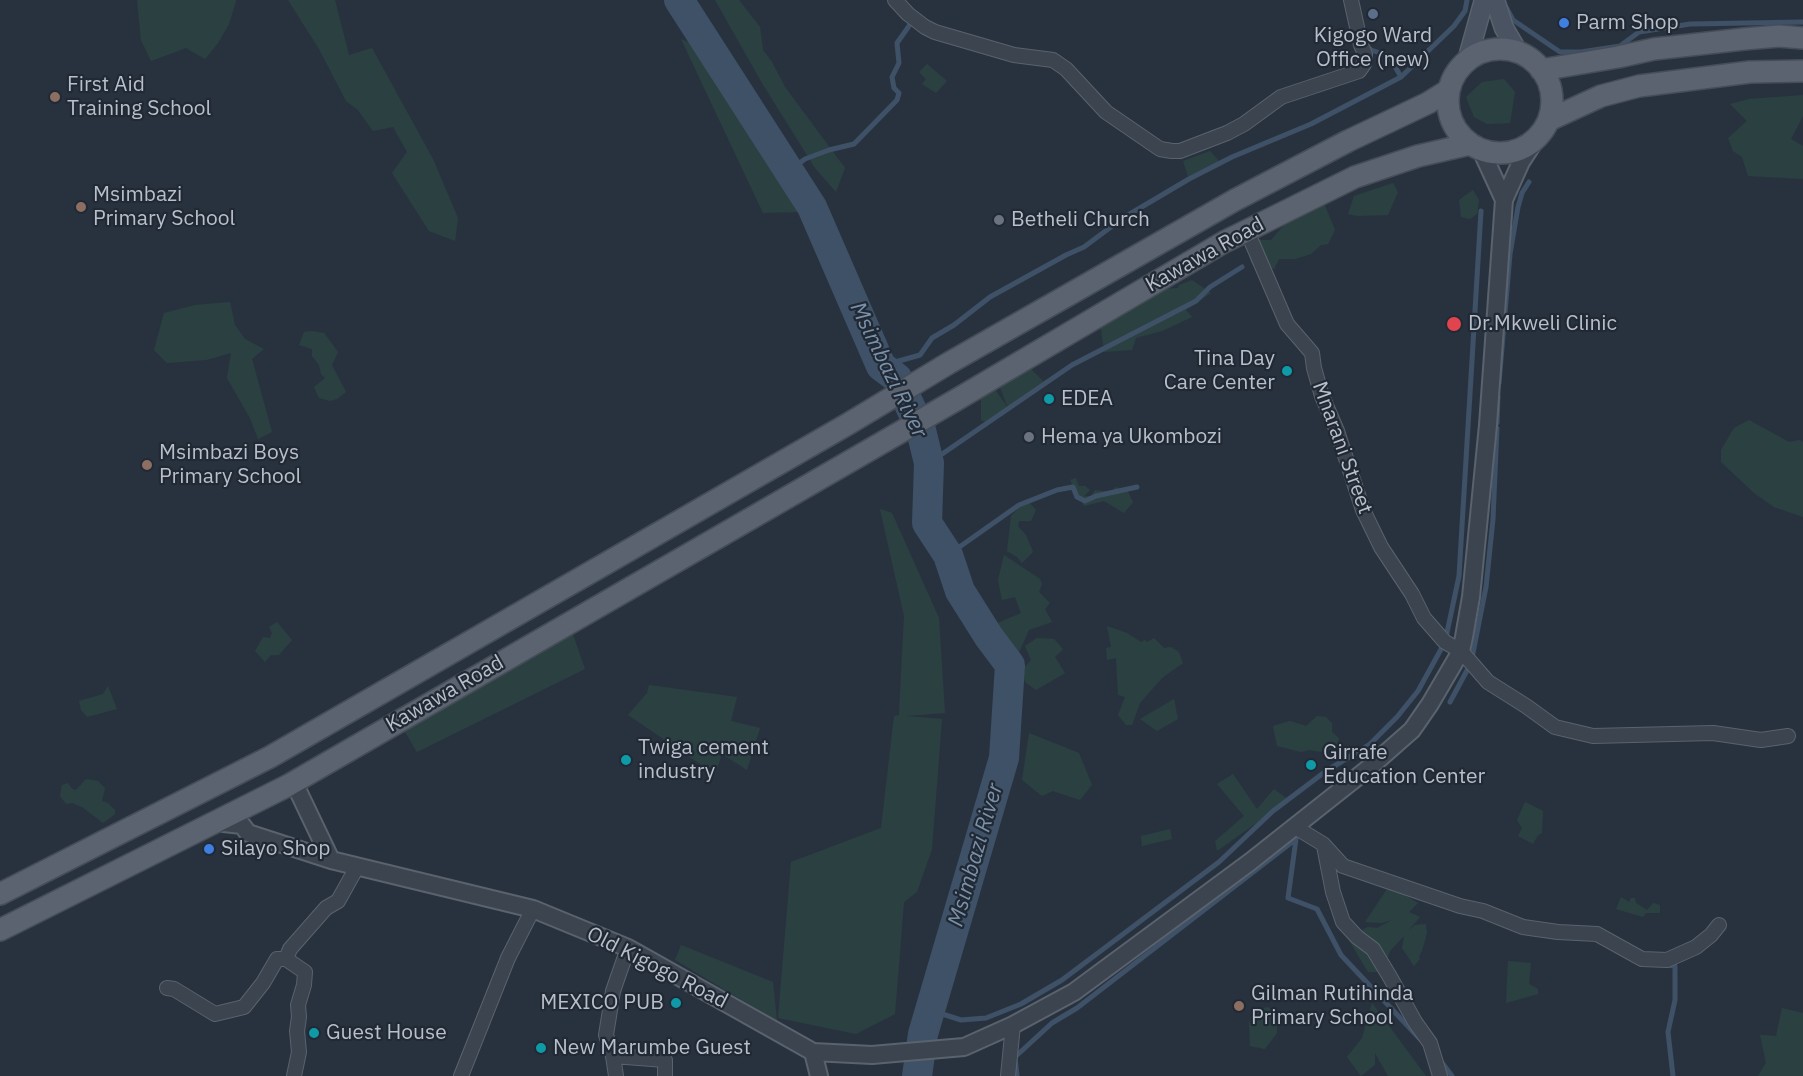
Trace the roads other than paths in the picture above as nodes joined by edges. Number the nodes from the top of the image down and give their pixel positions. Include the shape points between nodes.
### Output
1 (895, 0) edge
2 (1351, 0) edge
3 (1484, 0) edge
4 (1495, 0) edge
5 (1803, 38) edge
6 (1518, 52) junction
7 (1467, 61) junction
8 (1542, 70) junction
9 (1803, 70) edge
10 (1449, 90) junction
11 (1549, 120) junction
12 (1536, 139) junction
13 (1475, 147) junction
14 (1504, 200) junction
15 (1247, 231) junction
16 (1461, 651) junction
17 (1788, 736) dead end
18 (289, 785) junction
19 (215, 822) junction
20 (1295, 827) junction
21 (1323, 844) junction
22 (332, 860) junction
23 (357, 867) junction
24 (0, 894) edge
25 (533, 909) junction
26 (1719, 925) dead end
27 (0, 930) edge
28 (628, 948) junction
29 (286, 959) junction
30 (167, 988) dead end
31 (1013, 1025) junction
32 (813, 1052) junction
33 (613, 1056) junction
34 (294, 1076) edge
35 (460, 1076) edge
36 (615, 1076) edge
37 (665, 1076) edge
38 (819, 1076) edge
39 (1008, 1076) edge
40 (1440, 1076) edge

1 - 2 street via 935,32 1014,55 1053,60 1106,112 1160,149 1172,151 1227,133 1281,97 1359,71 1365,54
3 - 7 main road
4 - 6 main road via 1504,28
5 - 8 main road via 1779,36 1654,49
6 - 7 main road via 1482,52
6 - 8 main road
7 - 10 main road via 1455,74
8 - 11 main road via 1552,94
9 - 11 main road via 1750,72 1639,86 1601,96
10 - 13 main road via 1448,110 1456,129
10 - 24 main road, Kawawa Road via 1235,200 270,757
11 - 12 main road
12 - 13 main road via 1510,153 1496,154
12 - 14 street
13 - 14 street
13 - 15 main road, Kawawa Road via 1418,156 1355,177
14 - 16 street, Old Kigogo Road via 1488,425 1471,597
15 - 16 street, Mnarani Street via 1287,324 1312,353 1322,396 1363,510 1381,547 1424,618 1445,642
15 - 18 main road, Kawawa Road
16 - 17 street, Mnarani Street via 1488,682 1555,727 1587,735 1713,733 1761,740
16 - 20 street, Old Kigogo Road via 1412,730
18 - 19 main road, Kawawa Road
18 - 22 street via 297,791
19 - 22 street, Old Kigogo Road via 242,825 248,833
19 - 27 main road, Kawawa Road
20 - 21 street
20 - 31 street, Old Kigogo Road via 1074,992
21 - 26 street via 1343,866 1523,927 1597,934 1642,959 1667,960 1696,947
21 - 40 street via 1343,922 1372,949 1390,977 1430,1043
22 - 23 street, Old Kigogo Road
23 - 25 street, Old Kigogo Road
23 - 29 street via 338,900 326,908 290,949
25 - 28 street, Old Kigogo Road
25 - 35 street via 508,957
28 - 32 street, Old Kigogo Road
28 - 33 street via 613,992 606,1035
29 - 30 street via 277,958 244,1006 215,1014
29 - 34 street via 305,972 297,1005 299,1052
31 - 32 street, Old Kigogo Road via 964,1047 872,1055
31 - 39 street
32 - 38 street
33 - 36 street
33 - 37 street via 665,1060

